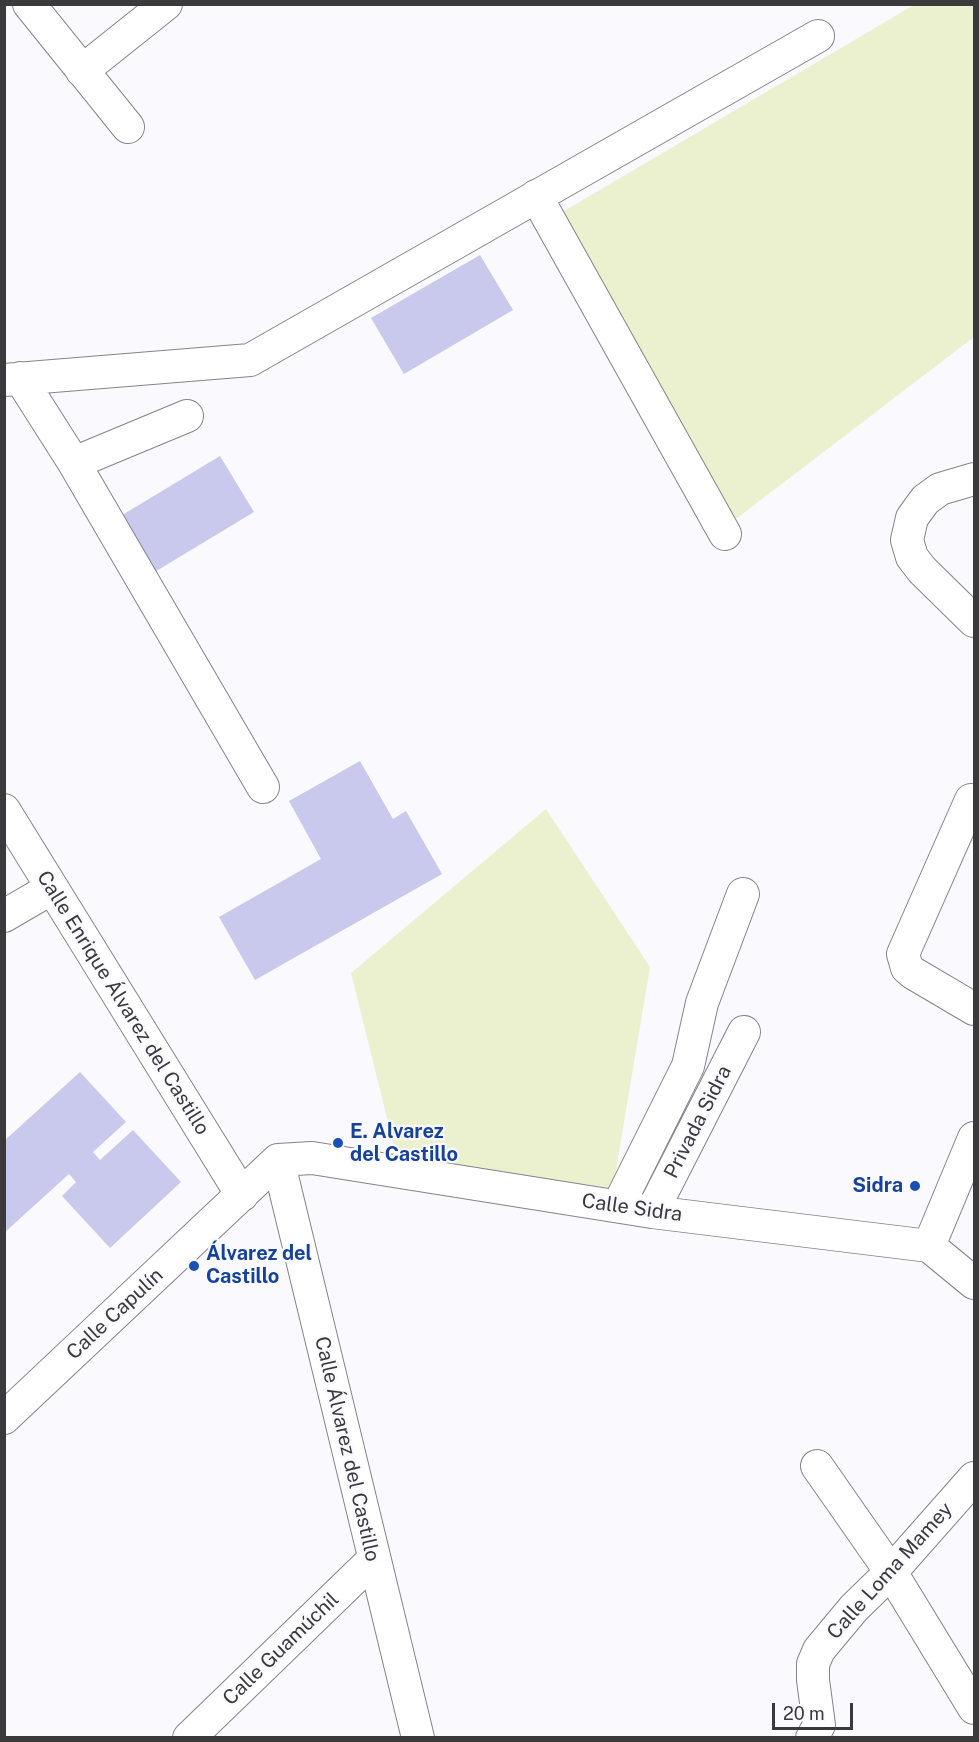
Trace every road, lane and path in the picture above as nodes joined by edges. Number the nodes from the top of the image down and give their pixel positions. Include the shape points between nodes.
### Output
1 (29, 4) edge
2 (166, 4) edge
3 (818, 36) dead end
4 (82, 71) junction
5 (128, 127) dead end
6 (536, 196) junction
7 (12, 379) edge
8 (186, 416) dead end
9 (74, 463) junction
10 (975, 479) edge
11 (725, 534) dead end
12 (975, 621) edge
13 (263, 787) dead end
14 (971, 800) dead end
15 (4, 810) edge
16 (52, 888) junction
17 (743, 894) dead end
18 (4, 916) edge
19 (975, 1009) edge
20 (744, 1032) dead end
21 (975, 1138) edge
22 (278, 1160) junction
23 (242, 1196) junction
24 (618, 1206) junction
25 (652, 1212) junction
26 (929, 1246) junction
27 (975, 1283) edge
28 (4, 1418) edge
29 (817, 1466) dead end
30 (975, 1478) edge
31 (373, 1560) junction
32 (891, 1572) junction
33 (975, 1708) edge
34 (189, 1737) edge
35 (418, 1737) edge
36 (812, 1737) edge

1 - 4 street
2 - 4 street
3 - 6 street
4 - 5 street
6 - 7 street via 250,360
6 - 11 street
7 - 9 street
8 - 9 street
9 - 13 street
10 - 12 street via 940,489 925,500 912,518 907,540 912,557 922,570
14 - 19 street via 903,954 913,973
15 - 16 street, Calle Enrique Álvarez del Castillo
16 - 18 street
16 - 23 street, Calle Enrique Álvarez del Castillo
17 - 24 street via 702,1003 688,1066
20 - 25 street, Privada Sidra
21 - 26 street
22 - 23 street, Calle Capulín
22 - 24 street, Calle Sidra via 312,1158
22 - 31 street, Calle Álvarez del Castillo
23 - 28 street, Calle Capulín
24 - 25 street, Calle Sidra
25 - 26 street, Calle Sidra
26 - 27 street
29 - 32 street
30 - 32 street, Calle Loma Mamey
31 - 34 street, Calle Guamúchil
31 - 35 street, Calle Álvarez del Castillo
32 - 33 street
32 - 36 street, Calle Loma Mamey via 819,1650 813,1664 813,1680 819,1725

